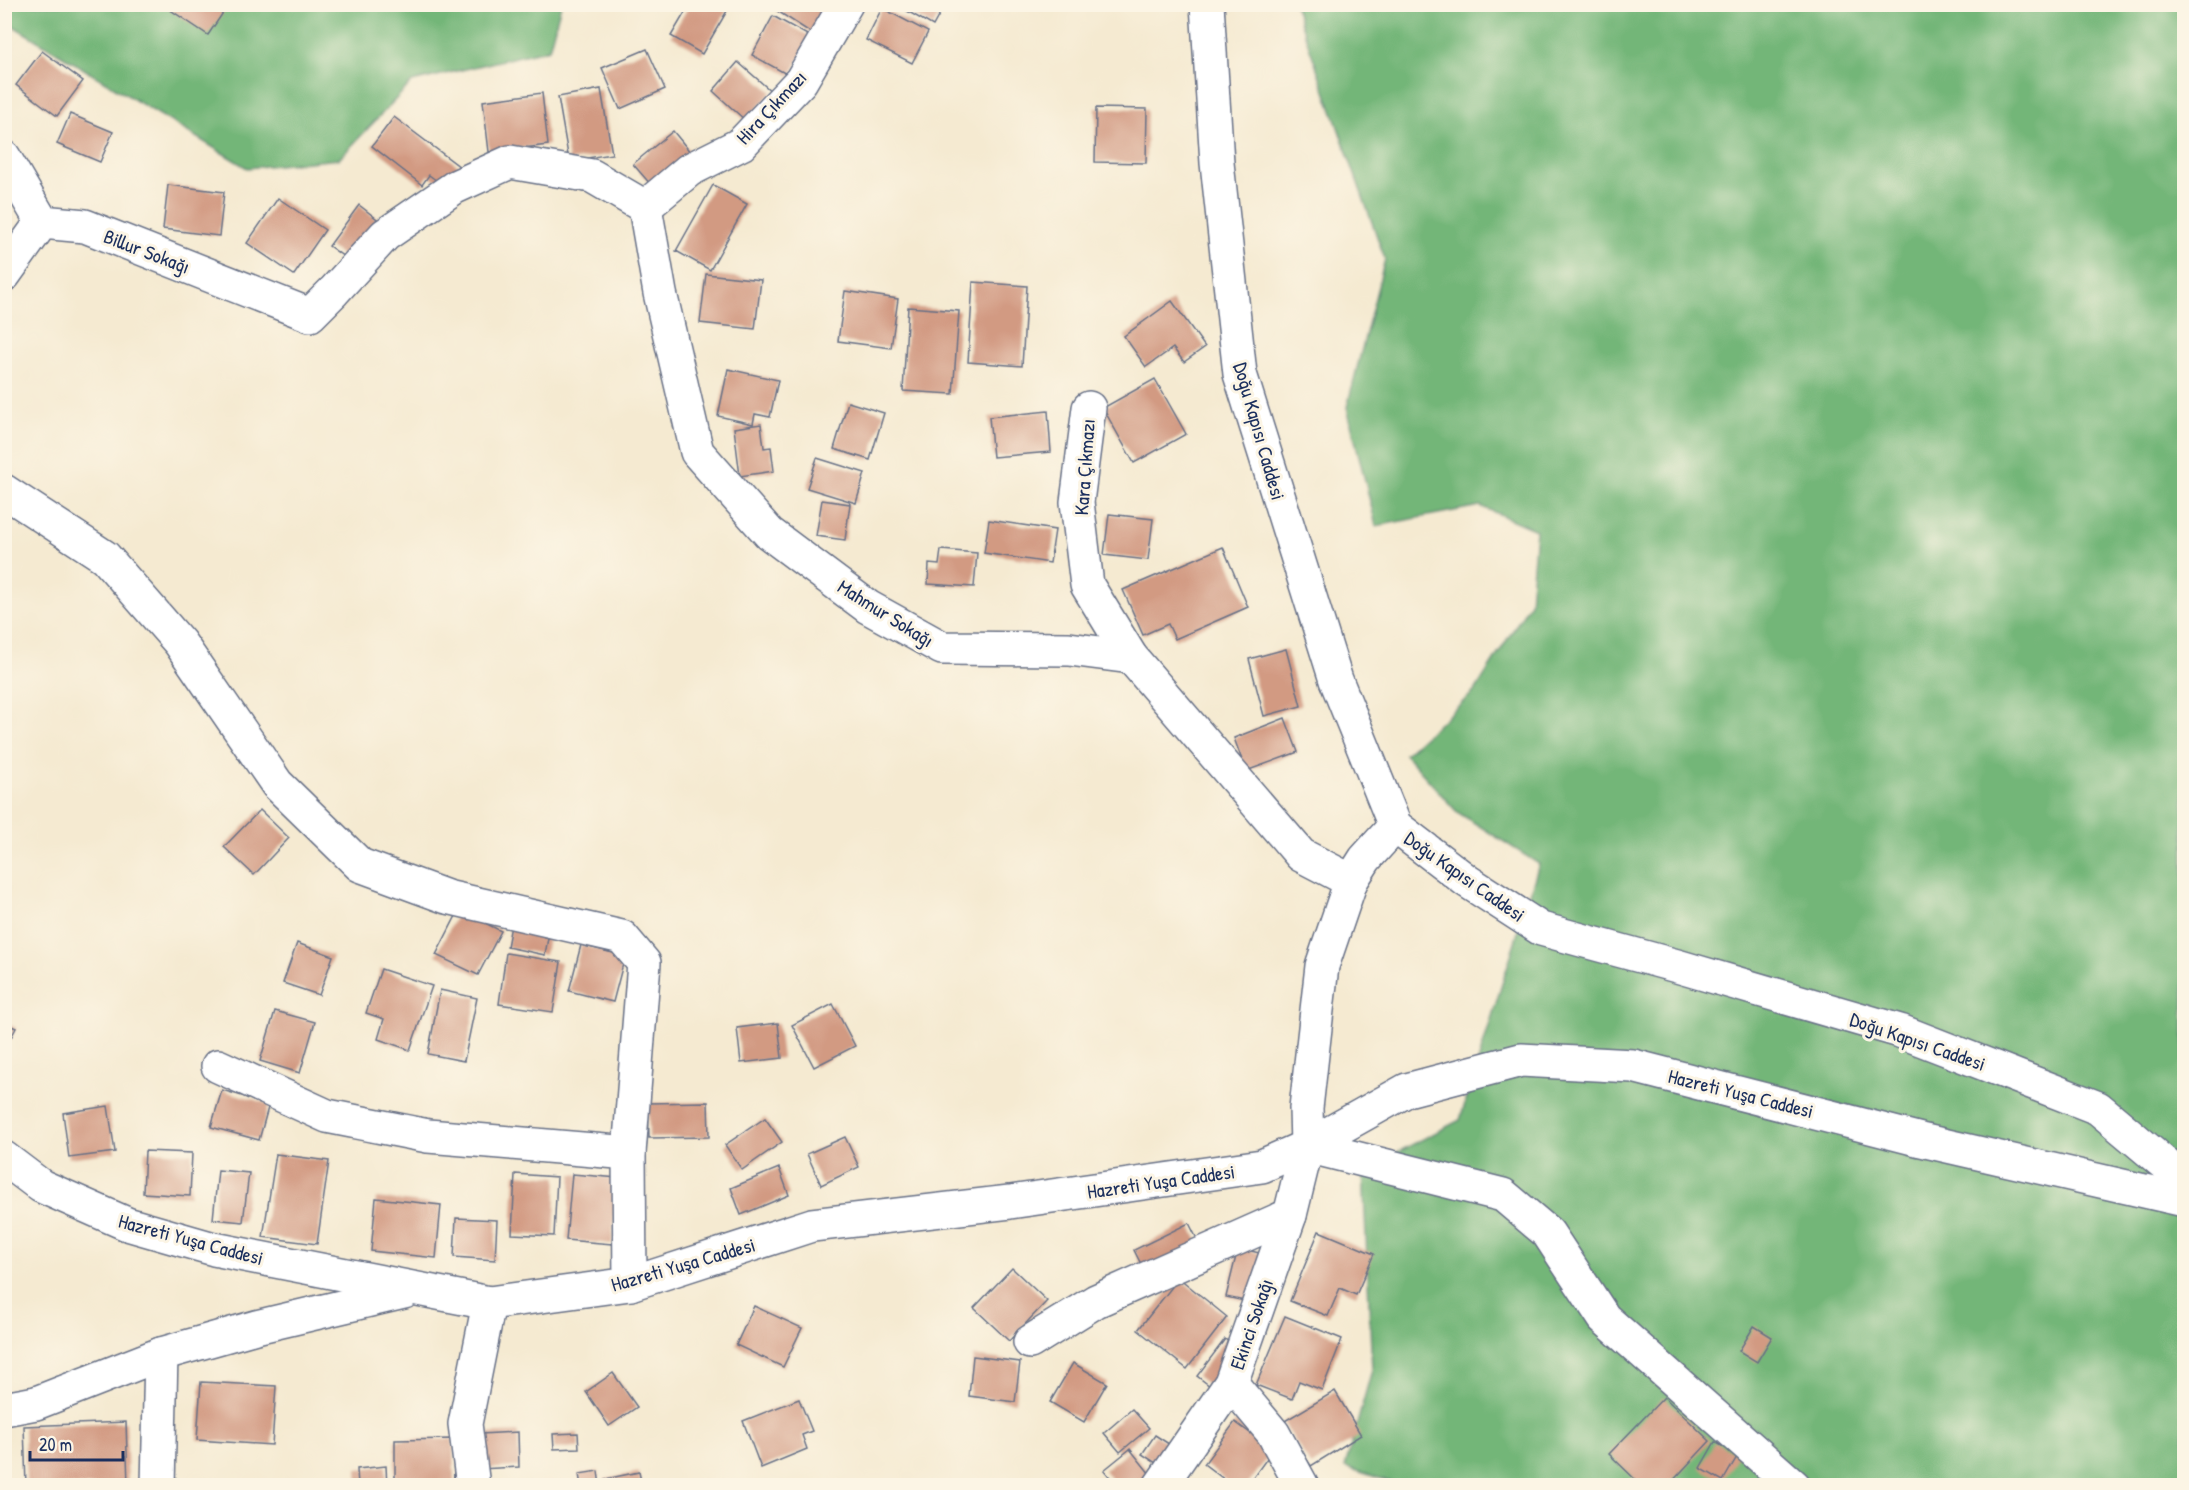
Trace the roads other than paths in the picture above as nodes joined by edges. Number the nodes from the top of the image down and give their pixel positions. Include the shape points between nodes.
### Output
1 (846, 4) edge
2 (1207, 4) edge
3 (4, 157) edge
4 (645, 207) junction
5 (42, 222) junction
6 (4, 275) edge
7 (1089, 408) dead end
8 (4, 491) edge
9 (1131, 657) junction
10 (1395, 826) junction
11 (1351, 881) junction
12 (218, 1066) dead end
13 (1307, 1146) junction
14 (629, 1153) junction
15 (4, 1158) edge
16 (2184, 1180) edge
17 (2184, 1200) edge
18 (1290, 1215) junction
19 (630, 1284) junction
20 (414, 1289) junction
21 (489, 1303) junction
22 (1030, 1342) dead end
23 (161, 1354) junction
24 (1231, 1383) junction
25 (4, 1409) edge
26 (158, 1485) edge
27 (473, 1485) edge
28 (1160, 1485) edge
29 (1302, 1485) edge
30 (1794, 1485) edge

1 - 4 street, Hira Çıkmazı via 801,81 741,144 689,170
2 - 10 street, Doğu Kapısı Caddesi via 1217,163 1240,374 1336,680
3 - 5 street
4 - 5 street, Billur Sokağı via 592,176 510,162 456,187 385,236 310,315 85,226
4 - 9 street, Mahmur Sokağı via 660,293 697,452 769,533 868,607 942,648 1070,649
5 - 6 street
7 - 9 street, Kara Çıkmazı via 1077,502 1086,585
8 - 14 street via 105,557 180,643 277,784 360,865 447,897 622,937 644,963
9 - 11 street via 1301,855
10 - 11 street
10 - 16 street, Doğu Kapısı Caddesi via 1467,881 1541,929 1900,1031 2098,1108
11 - 13 street via 1322,966 1306,1108
12 - 14 street via 327,1116 428,1136
13 - 17 street, Hazreti Yuşa Caddesi via 1407,1090 1521,1060 1634,1066 1921,1140
13 - 18 street, Ekinci Sokağı
13 - 19 street, Hazreti Yuşa Caddesi via 1262,1166 812,1225
13 - 30 street via 1503,1195 1548,1233 1604,1318
14 - 19 street
15 - 20 street, Hazreti Yuşa Caddesi via 41,1186 127,1224 214,1250
18 - 22 street via 1096,1301
18 - 24 street, Ekinci Sokağı
19 - 21 street, Hazreti Yuşa Caddesi
20 - 21 street, Hazreti Yuşa Caddesi
20 - 23 street
21 - 27 street via 465,1424
23 - 25 street via 36,1403
23 - 26 street
24 - 28 street, Ekinci Sokağı
24 - 29 street via 1273,1433

